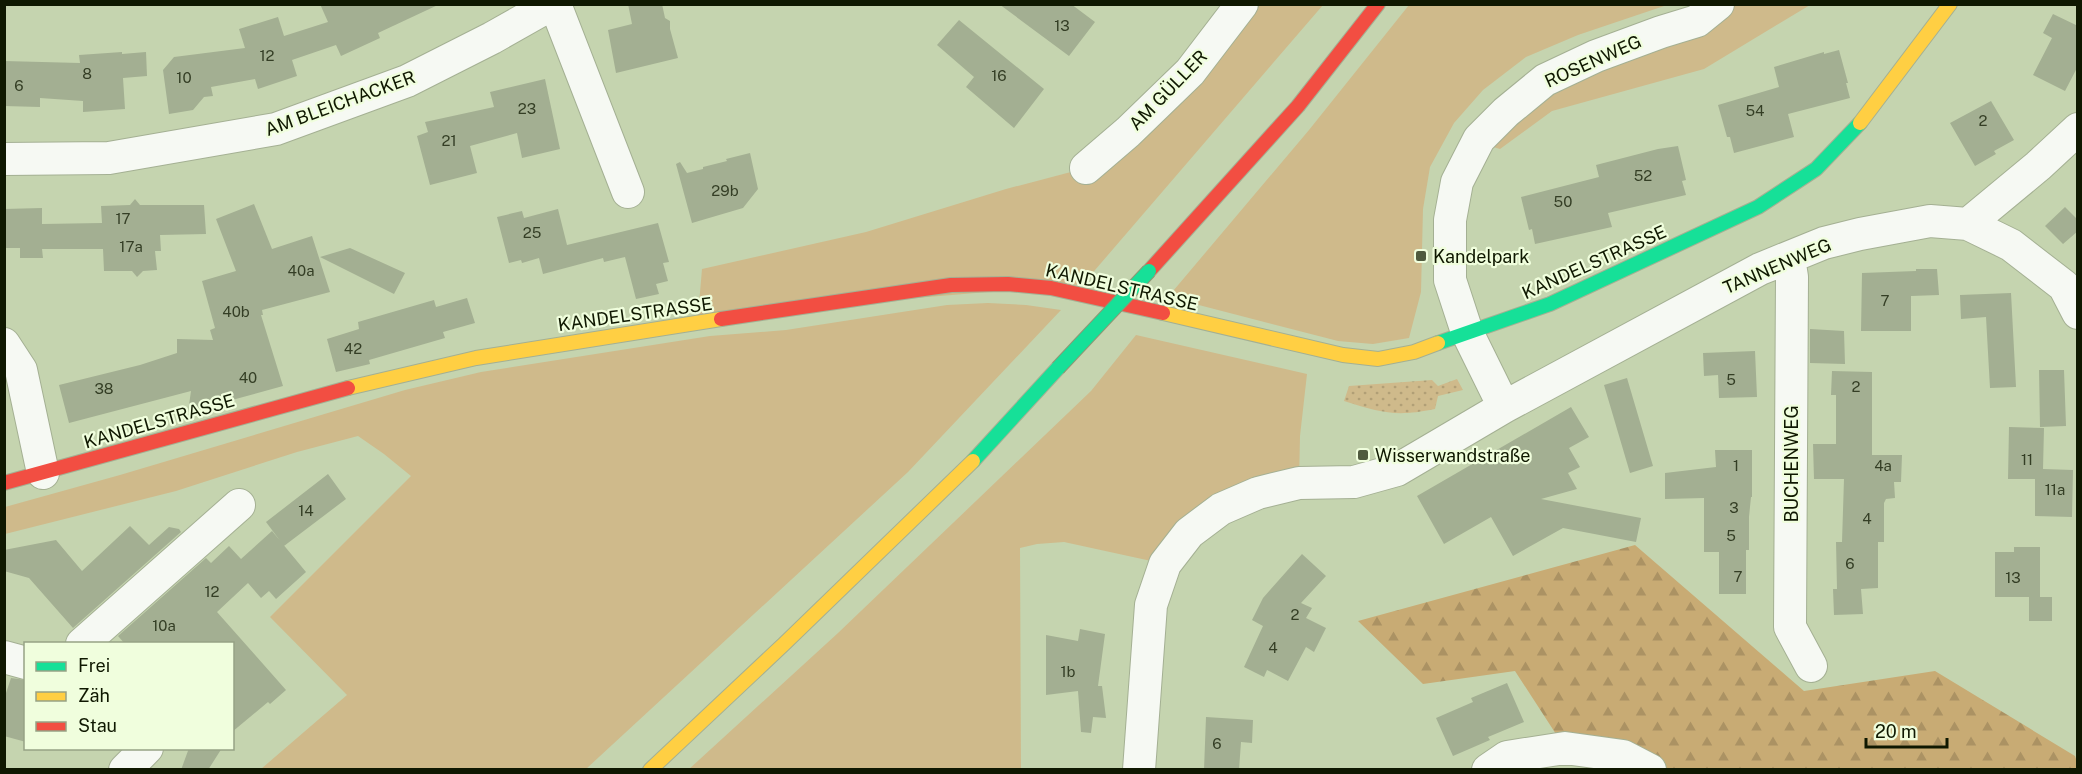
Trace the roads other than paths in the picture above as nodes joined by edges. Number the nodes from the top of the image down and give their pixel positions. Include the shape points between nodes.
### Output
1 (553, 4) edge
2 (1242, 4) edge
3 (1378, 4) edge
4 (1718, 4) edge
5 (1950, 4) edge
6 (2078, 129) edge
7 (4, 159) edge
8 (1086, 168) dead end
9 (628, 192) dead end
10 (1968, 224) junction
11 (1789, 258) junction
12 (2078, 313) edge
13 (1467, 332) junction
14 (4, 344) edge
15 (1504, 407) junction
16 (43, 473) junction
17 (4, 483) edge
18 (239, 506) dead end
19 (84, 642) edge
20 (4, 657) edge
21 (24, 662) edge
22 (1811, 666) dead end
23 (145, 750) edge
24 (125, 770) edge
25 (650, 770) edge
26 (1139, 770) edge
27 (1488, 770) edge
28 (1650, 770) edge

1 - 7 street, AM BLEICHACKER via 407,81 276,129 109,158
1 - 9 street, AM BLEICHACKER
2 - 8 street, AM GÜLLER via 1190,72
3 - 25 main road, bridge via 1298,106 967,467
4 - 13 street, ROSENWEG via 1697,21 1596,56 1545,80 1479,139 1457,182 1450,220 1450,280
5 - 13 main road, KANDELSTRASSE via 1862,121 1816,169 1758,207 1646,260 1550,304
6 - 10 street
10 - 11 street, TANNENWEG via 1930,221 1872,232 1824,243
10 - 12 street, TANNENWEG via 2011,245 2064,286
11 - 15 street, TANNENWEG via 1760,269
11 - 22 street, BUCHENWEG via 1791,627
13 - 15 street, ROSENWEG
13 - 16 main road, KANDELSTRASSE via 1414,352 1378,359 1305,347 1065,290 992,282 951,285 476,358 305,399
14 - 16 street via 21,370
15 - 26 street, TANNENWEG via 1397,470 1354,482 1299,483 1258,493 1221,508 1189,533 1165,564 1151,605
16 - 17 main road, KANDELSTRASSE
18 - 19 street
20 - 21 street
23 - 24 street
27 - 28 street via 1508,757 1565,748 1623,756

